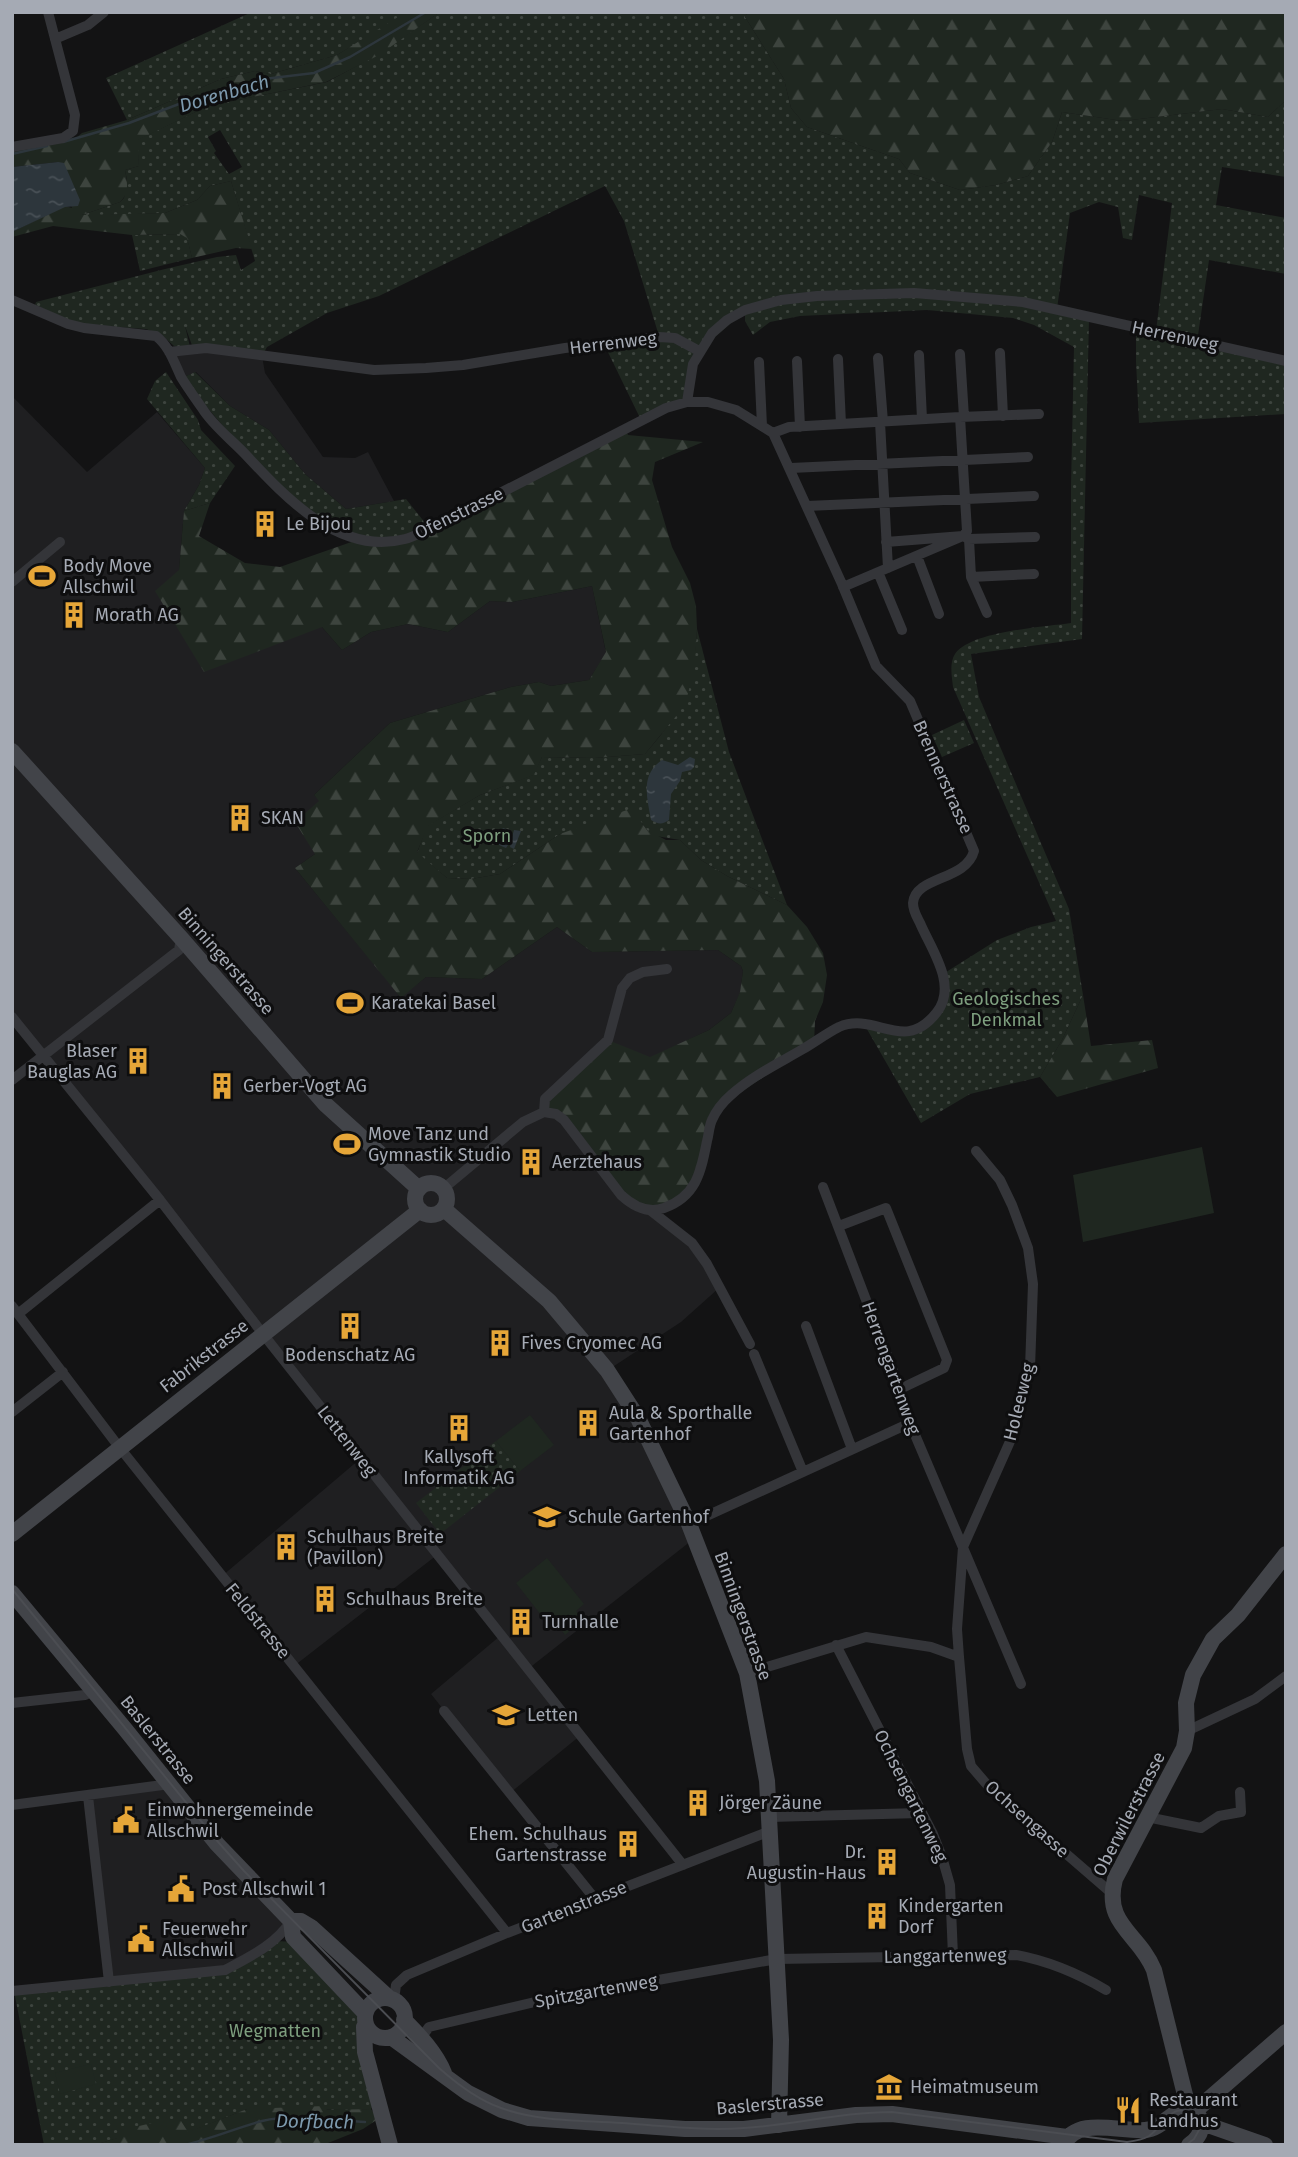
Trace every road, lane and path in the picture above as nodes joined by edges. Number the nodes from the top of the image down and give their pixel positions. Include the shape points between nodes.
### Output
1 (48, 12) edge
2 (104, 12) edge
3 (54, 39) junction
4 (12, 147) edge
5 (12, 300) edge
6 (699, 351) junction
7 (169, 352) junction
8 (1000, 353) dead end
9 (960, 354) dead end
10 (919, 355) dead end
11 (878, 358) dead end
12 (838, 359) dead end
13 (797, 361) dead end
14 (1286, 361) edge
15 (759, 362) dead end
16 (687, 402) junction
17 (1039, 414) dead end
18 (1003, 416) junction
19 (962, 417) junction
20 (922, 419) junction
21 (882, 422) junction
22 (841, 424) junction
23 (762, 426) junction
24 (800, 427) junction
25 (773, 433) junction
26 (1028, 457) dead end
27 (963, 459) junction
28 (882, 463) junction
29 (791, 468) junction
30 (1034, 496) dead end
31 (966, 500) junction
32 (884, 503) junction
33 (807, 506) junction
34 (1035, 537) dead end
35 (966, 538) junction
36 (60, 542) dead end
37 (886, 542) junction
38 (917, 556) junction
39 (883, 570) junction
40 (1034, 574) dead end
41 (971, 577) junction
42 (12, 582) edge
43 (843, 587) junction
44 (987, 613) dead end
45 (939, 614) dead end
46 (902, 630) dead end
47 (12, 751) edge
48 (181, 938) junction
49 (667, 969) dead end
50 (12, 1017) edge
51 (43, 1056) junction
52 (12, 1080) edge
53 (544, 1112) junction
54 (976, 1151) dead end
55 (823, 1187) dead end
56 (419, 1189) junction
57 (443, 1189) junction
58 (160, 1200) junction
59 (444, 1209) junction
60 (420, 1210) junction
61 (650, 1210) junction
62 (839, 1226) junction
63 (15, 1310) edge
64 (806, 1326) dead end
65 (263, 1335) junction
66 (63, 1372) junction
67 (900, 1389) junction
68 (12, 1412) edge
69 (910, 1423) junction
70 (120, 1447) junction
71 (852, 1449) junction
72 (803, 1472) junction
73 (689, 1524) junction
74 (12, 1534) edge
75 (964, 1547) junction
76 (1286, 1554) edge
77 (12, 1593) edge
78 (12, 1607) edge
79 (836, 1645) junction
80 (959, 1657) junction
81 (747, 1673) junction
82 (80, 1676) junction
83 (1286, 1676) edge
84 (1021, 1684) dead end
85 (12, 1703) edge
86 (444, 1711) dead end
87 (1187, 1731) junction
88 (170, 1784) junction
89 (1240, 1792) dead end
90 (88, 1796) junction
91 (12, 1805) edge
92 (920, 1813) junction
93 (1147, 1816) junction
94 (770, 1824) junction
95 (683, 1865) junction
96 (1112, 1891) junction
97 (595, 1899) junction
98 (291, 1921) junction
99 (507, 1933) junction
100 (953, 1955) junction
101 (777, 1959) junction
102 (109, 1982) junction
103 (1105, 1990) dead end
104 (12, 1991) edge
105 (391, 1999) junction
106 (365, 2019) junction
107 (404, 2020) junction
108 (1286, 2032) edge
109 (388, 2037) junction
110 (421, 2038) junction
111 (370, 2067) junction
112 (445, 2075) junction
113 (1195, 2114) junction
114 (779, 2125) junction
115 (1068, 2142) edge
116 (390, 2145) edge
117 (1189, 2145) edge
118 (1265, 2145) edge

1 - 3 street
2 - 3 street via 88,25
3 - 4 street via 75,115 73,131 62,138
5 - 7 street via 76,326 156,336
6 - 7 street, Herrenweg via 675,338 659,337 463,365 374,370 206,348
6 - 14 street, Herrenweg via 727,320 781,300 914,293 1023,302
6 - 16 street via 689,377
7 - 16 street, Ofenstrasse via 204,412 293,503 317,521 371,542 404,540 430,529 641,420
8 - 18 street
9 - 19 street
10 - 20 street
11 - 21 street
12 - 22 street
13 - 24 street
15 - 23 street
16 - 23 street, Ofenstrasse via 736,410
17 - 18 street
18 - 19 street
19 - 20 street
19 - 27 street
20 - 21 street
21 - 22 street
21 - 28 street
22 - 24 street
23 - 25 street, Ofenstrasse
24 - 25 street
25 - 29 street
26 - 27 street
27 - 28 street
27 - 31 street
28 - 29 street
28 - 32 street
29 - 33 street
30 - 31 street
31 - 32 street
31 - 35 street
32 - 33 street
32 - 37 street
33 - 43 street
34 - 35 street
35 - 37 street
35 - 38 street
35 - 41 street
36 - 42 street
37 - 39 street
38 - 39 street
38 - 45 street
39 - 43 street
39 - 46 street
40 - 41 street
41 - 44 street
43 - 61 street, Brennerstrasse via 876,666 910,701 973,845 973,858 965,867 926,885 914,899 914,912 943,974 945,993 939,1010 914,1031 864,1024 841,1026 748,1081 730,1095 711,1121 694,1186 674,1204
47 - 48 street, Binningerstrasse
48 - 51 street via 178,950
48 - 56 street, Binningerstrasse via 325,1104
49 - 53 street via 630,978 622,988 608,1040 545,1099
50 - 51 street, Lettenweg
51 - 52 street
51 - 58 street, Lettenweg
53 - 57 street via 523,1122
53 - 61 street via 564,1120 621,1195 632,1205
54 - 75 street, Holeeweg via 1000,1180 1028,1248 1030,1368 1015,1425
55 - 62 street, Herrengartenweg
56 - 57 street via 431,1184
56 - 60 street via 416,1202
57 - 59 street
58 - 63 street
58 - 65 street, Lettenweg
59 - 60 street via 429,1215
59 - 73 street, Binningerstrasse via 548,1301 607,1370 638,1418
60 - 65 street, Fabrikstrasse
61 - 72 street via 692,1244 707,1265 752,1349
62 - 67 street, Herrengartenweg
62 - 67 street via 886,1208 947,1360 944,1368
63 - 66 street, Feldstrasse
64 - 71 street
65 - 70 street, Fabrikstrasse
65 - 95 street, Lettenweg
66 - 68 street
66 - 70 street, Feldstrasse
67 - 69 street, Herrengartenweg
69 - 71 street
69 - 75 street, Herrengartenweg
70 - 74 street, Fabrikstrasse
70 - 99 street, Feldstrasse
71 - 72 street
72 - 73 street
73 - 81 street, Binningerstrasse
75 - 80 street, Holeeweg
75 - 84 street, Herrengartenweg
76 - 87 street, Oberwilerstrasse via 1213,1639 1193,1675 1185,1703
77 - 82 street, Baslerstrasse
78 - 82 street, Baslerstrasse
79 - 80 street via 866,1637 931,1647
79 - 81 street
79 - 92 street, Ochsengartenweg
80 - 96 street, Ochsengasse via 971,1766 989,1787
81 - 94 street, Binningerstrasse via 767,1781
82 - 85 street via 91,1692 85,1695
82 - 88 street, Baslerstrasse
83 - 87 street via 1255,1699
86 - 97 street
87 - 93 street, Oberwilerstrasse via 1184,1748
88 - 90 street
88 - 98 street, Baslerstrasse via 217,1844
89 - 93 street via 1241,1812 1219,1816 1201,1828
90 - 91 street
90 - 102 street
92 - 94 street, Gartenstrasse
92 - 100 street, Ochsengartenweg via 947,1871
93 - 96 street, Oberwilerstrasse
94 - 95 street, Gartenstrasse
94 - 101 street, Binningerstrasse
95 - 97 street, Gartenstrasse
96 - 113 street, Oberwilerstrasse via 1112,1909 1154,1970
97 - 99 street, Gartenstrasse
98 - 102 street via 275,1941 225,1970
98 - 105 street, Baslerstrasse via 312,1927
98 - 106 street, Baslerstrasse via 293,1937
99 - 105 street, Gartenstrasse via 400,1979
100 - 101 street, Langgartenweg
100 - 103 street, Langgartenweg via 1035,1958
101 - 110 street, Spitzgartenweg via 539,2001 429,2027
101 - 114 street, Binningerstrasse
102 - 104 street
105 - 106 street via 374,2001
105 - 107 street via 402,2008
106 - 109 street via 374,2034
106 - 111 street
107 - 109 street via 399,2031
107 - 110 street, Baslerstrasse
108 - 113 street
109 - 111 street
109 - 112 street, Baslerstrasse
110 - 112 street, Baslerstrasse
111 - 116 street
112 - 114 street, Baslerstrasse via 482,2101 529,2118 685,2129
113 - 115 street via 1177,2112 1153,2129 1084,2128 1075,2131
113 - 117 street via 1200,2134
113 - 118 street
114 - 115 street, Baslerstrasse via 892,2114

